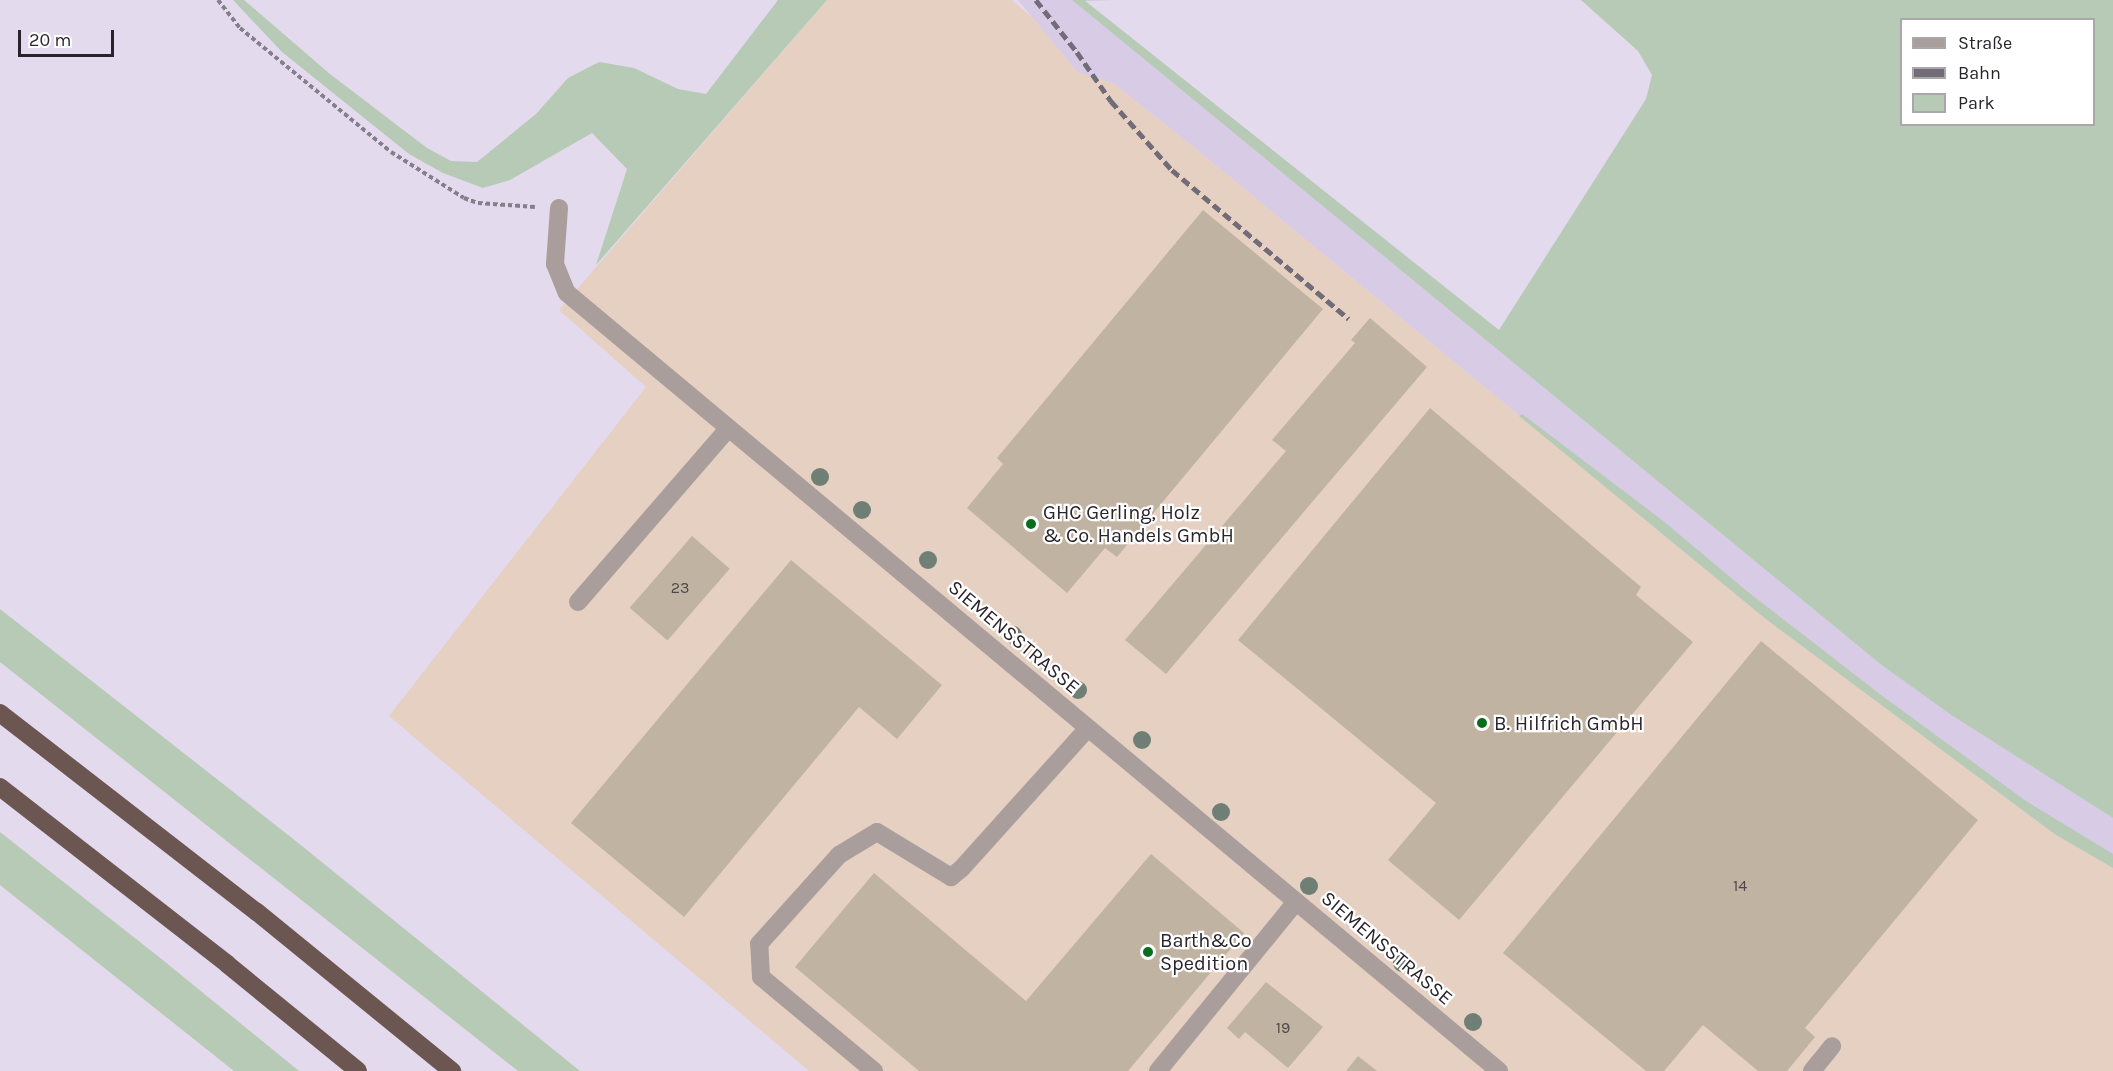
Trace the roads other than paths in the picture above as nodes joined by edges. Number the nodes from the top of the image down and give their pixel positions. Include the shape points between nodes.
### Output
1 (559, 208) road end
2 (728, 429) junction
3 (578, 602) dead end
4 (0, 713) edge
5 (1088, 728) junction
6 (0, 787) edge
7 (1296, 902) junction
8 (1832, 1046) dead end
9 (358, 1071) edge
10 (452, 1071) edge
11 (874, 1071) edge
12 (1158, 1071) edge
13 (1498, 1071) edge
14 (1812, 1071) edge

1 - 2 street, SIEMENSSTRASSE via 555,264 567,293
2 - 3 street
2 - 5 street, SIEMENSSTRASSE
4 - 10 highway via 257,912
5 - 7 street, SIEMENSSTRASSE
5 - 11 street via 951,877 877,832 839,855 759,945 761,977
6 - 9 highway
7 - 12 street
7 - 13 street, SIEMENSSTRASSE
8 - 14 street

